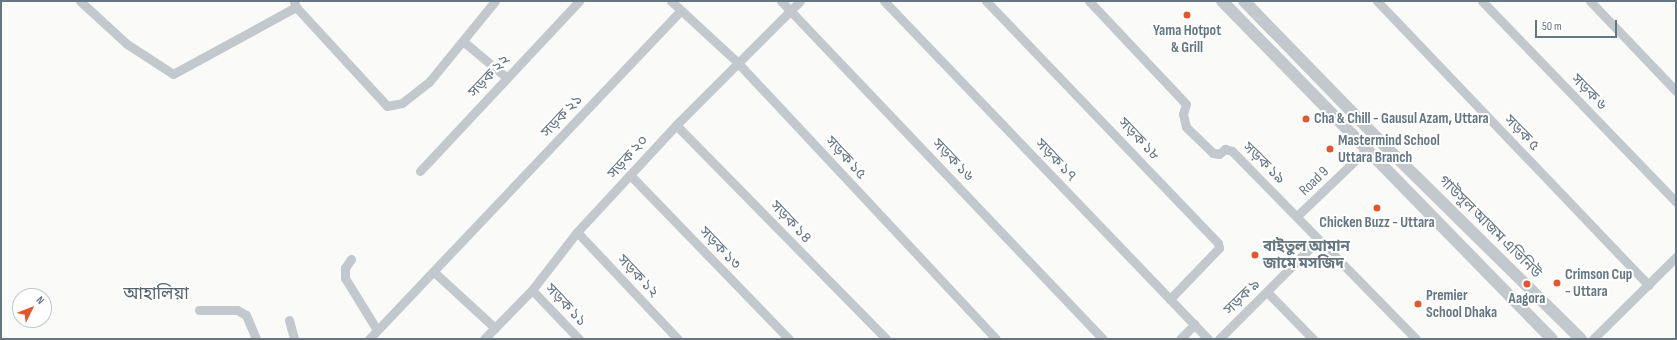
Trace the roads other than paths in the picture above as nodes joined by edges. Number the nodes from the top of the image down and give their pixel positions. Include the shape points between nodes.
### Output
1 (80, 1) edge
2 (495, 1) edge
3 (579, 1) edge
4 (671, 1) edge
5 (782, 1) edge
6 (800, 1) edge
7 (884, 1) edge
8 (986, 1) edge
9 (1089, 1) edge
10 (1222, 1) edge
11 (1244, 1) edge
12 (1377, 1) edge
13 (1482, 1) edge
14 (1590, 1) edge
15 (295, 4) edge
16 (791, 10) junction
17 (680, 11) junction
18 (464, 42) junction
19 (736, 62) junction
20 (507, 78) junction
21 (1676, 91) edge
22 (676, 125) junction
23 (1367, 150) junction
24 (420, 171) dead end
25 (631, 176) junction
26 (1676, 202) edge
27 (1297, 216) junction
28 (577, 232) junction
29 (1318, 240) junction
30 (1676, 257) edge
31 (351, 259) dead end
32 (434, 272) junction
33 (1648, 285) junction
34 (532, 290) junction
35 (1267, 292) junction
36 (1170, 299) junction
37 (199, 310) dead end
38 (289, 320) dead end
39 (1195, 324) junction
40 (495, 328) junction
41 (377, 330) junction
42 (256, 339) edge
43 (294, 339) edge
44 (369, 339) edge
45 (484, 339) edge
46 (579, 339) edge
47 (678, 339) edge
48 (790, 339) edge
49 (886, 339) edge
50 (996, 339) edge
51 (1103, 339) edge
52 (1180, 339) edge
53 (1208, 339) edge
54 (1219, 339) edge
55 (1313, 339) edge
56 (1416, 339) edge
57 (1552, 339) edge
58 (1581, 339) edge
59 (1593, 339) edge

1 - 15 street via 127,44 174,74
2 - 18 street
3 - 20 street, সড়ক ২২
4 - 17 street, সড়ক ১৫
5 - 16 street, সড়ক ১৬
6 - 16 street, সড়ক ২০
7 - 36 street, সড়ক ১৭
8 - 36 street, সড়ক ১৮ via 1218,242 1219,248
9 - 27 street, সড়ক ১৯ via 1186,104 1183,114 1186,126 1213,153 1232,151
10 - 23 street
11 - 58 street, গাউসুল আজম এভিনিউ via 1378,139
12 - 33 street, সড়ক ৫
13 - 26 street, সড়ক ৬
14 - 21 street
15 - 18 street via 387,106 402,103 429,82
16 - 19 street, সড়ক ২০
16 - 51 street, সড়ক ১৬
17 - 19 street, সড়ক ১৫
17 - 32 street, সড়ক ২১
18 - 20 street
19 - 22 street, সড়ক ২০
19 - 50 street, সড়ক ১৫
20 - 24 street, সড়ক ২২
22 - 25 street, সড়ক ২০
22 - 49 street, সড়ক ১৪
23 - 27 street, Road 9
23 - 57 street
25 - 28 street, সড়ক ২০
25 - 48 street, সড়ক ১৩
27 - 29 street, সড়ক ১৯
28 - 34 street, সড়ক ২০
28 - 47 street, সড়ক ১২
29 - 35 street, সড়ক ৯
29 - 56 street, সড়ক ১৯
30 - 33 street
31 - 41 street via 345,268 345,278
32 - 40 street
32 - 41 street, সড়ক ২১
33 - 59 street
34 - 40 street, সড়ক ২০
34 - 46 street, সড়ক ১১
35 - 54 street, সড়ক ৯
35 - 55 street
36 - 39 street, সড়ক ১৭
37 - 42 street via 237,310 246,315
38 - 43 street
39 - 52 street
39 - 53 street, সড়ক ১৭
40 - 45 street, সড়ক ২০
41 - 44 street, সড়ক ২১

